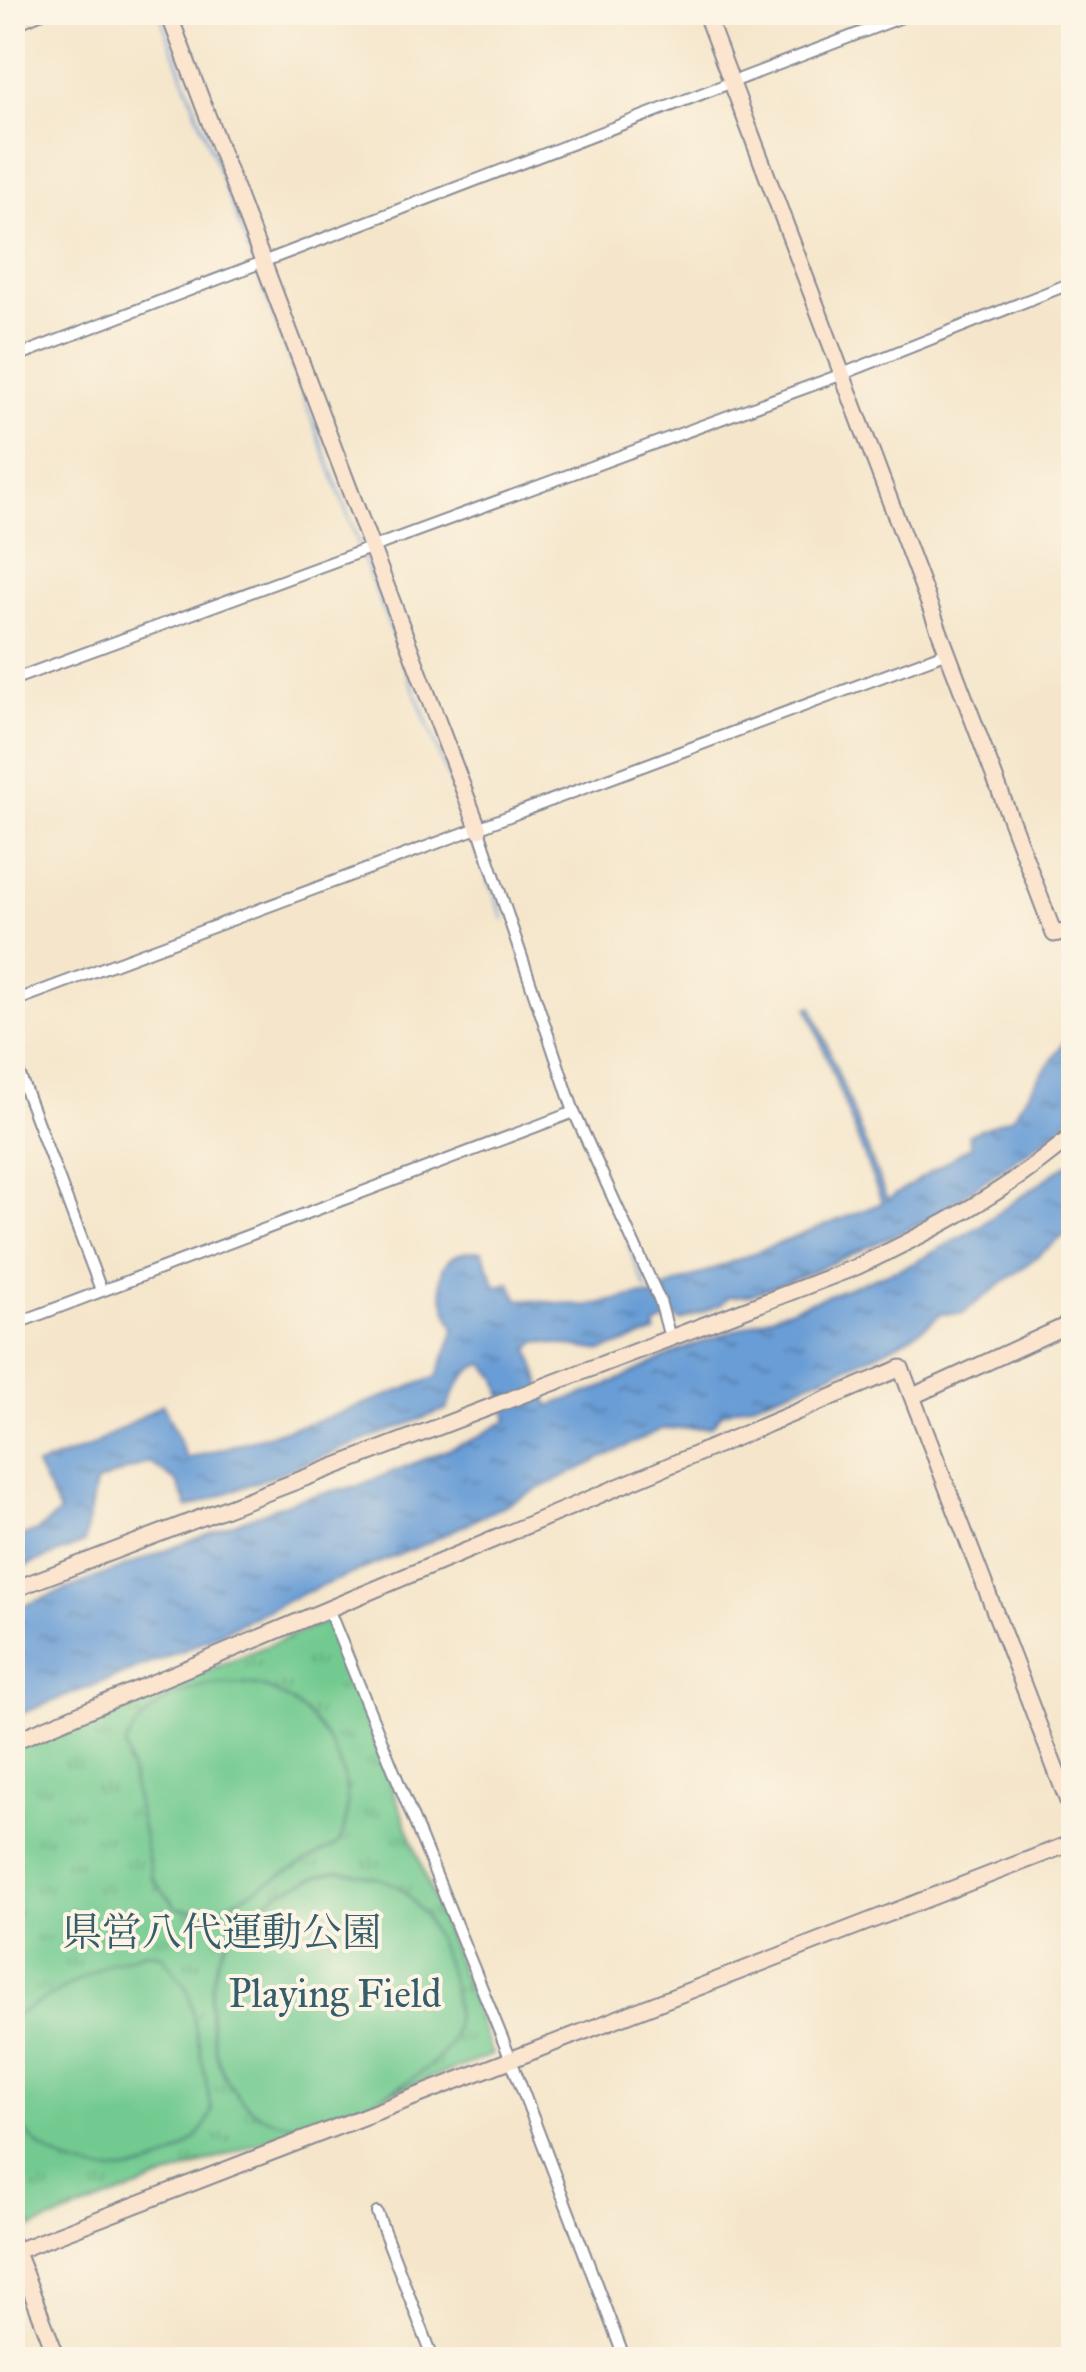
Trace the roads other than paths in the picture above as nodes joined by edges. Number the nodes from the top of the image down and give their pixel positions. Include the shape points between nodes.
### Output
1 (38, 12) edge
2 (168, 12) edge
3 (705, 12) edge
4 (915, 12) edge
5 (12, 23) edge
6 (731, 81) junction
7 (262, 265) junction
8 (1074, 282) edge
9 (12, 358) edge
10 (840, 374) junction
11 (372, 547) junction
12 (945, 653) junction
13 (12, 680) edge
14 (474, 832) junction
15 (1074, 930) edge
16 (12, 1002) edge
17 (12, 1055) edge
18 (574, 1112) junction
19 (1074, 1134) edge
20 (101, 1290) junction
21 (1074, 1322) edge
22 (12, 1325) edge
23 (670, 1338) junction
24 (913, 1396) junction
25 (12, 1590) edge
26 (329, 1610) junction
27 (12, 1742) edge
28 (1074, 1817) edge
29 (1074, 1842) edge
30 (510, 2060) junction
31 (377, 2213) dead end
32 (14, 2246) edge
33 (58, 2360) edge
34 (434, 2360) edge
35 (624, 2360) edge

1 - 5 street
2 - 7 street
3 - 6 street
4 - 6 street
6 - 7 street
6 - 10 street
7 - 9 street
7 - 11 street
8 - 10 street
10 - 11 street
10 - 12 street
11 - 13 street
11 - 14 street
12 - 14 street
12 - 15 street via 1054,934
14 - 16 street
14 - 18 street
17 - 20 street
18 - 20 street
18 - 23 street via 660,1301
19 - 23 street via 951,1222 856,1267
20 - 22 street
21 - 24 street
23 - 25 street
24 - 26 street via 901,1368
24 - 28 street
26 - 27 street
26 - 30 street
29 - 30 street
30 - 32 street
30 - 35 street
31 - 34 street
32 - 33 street

